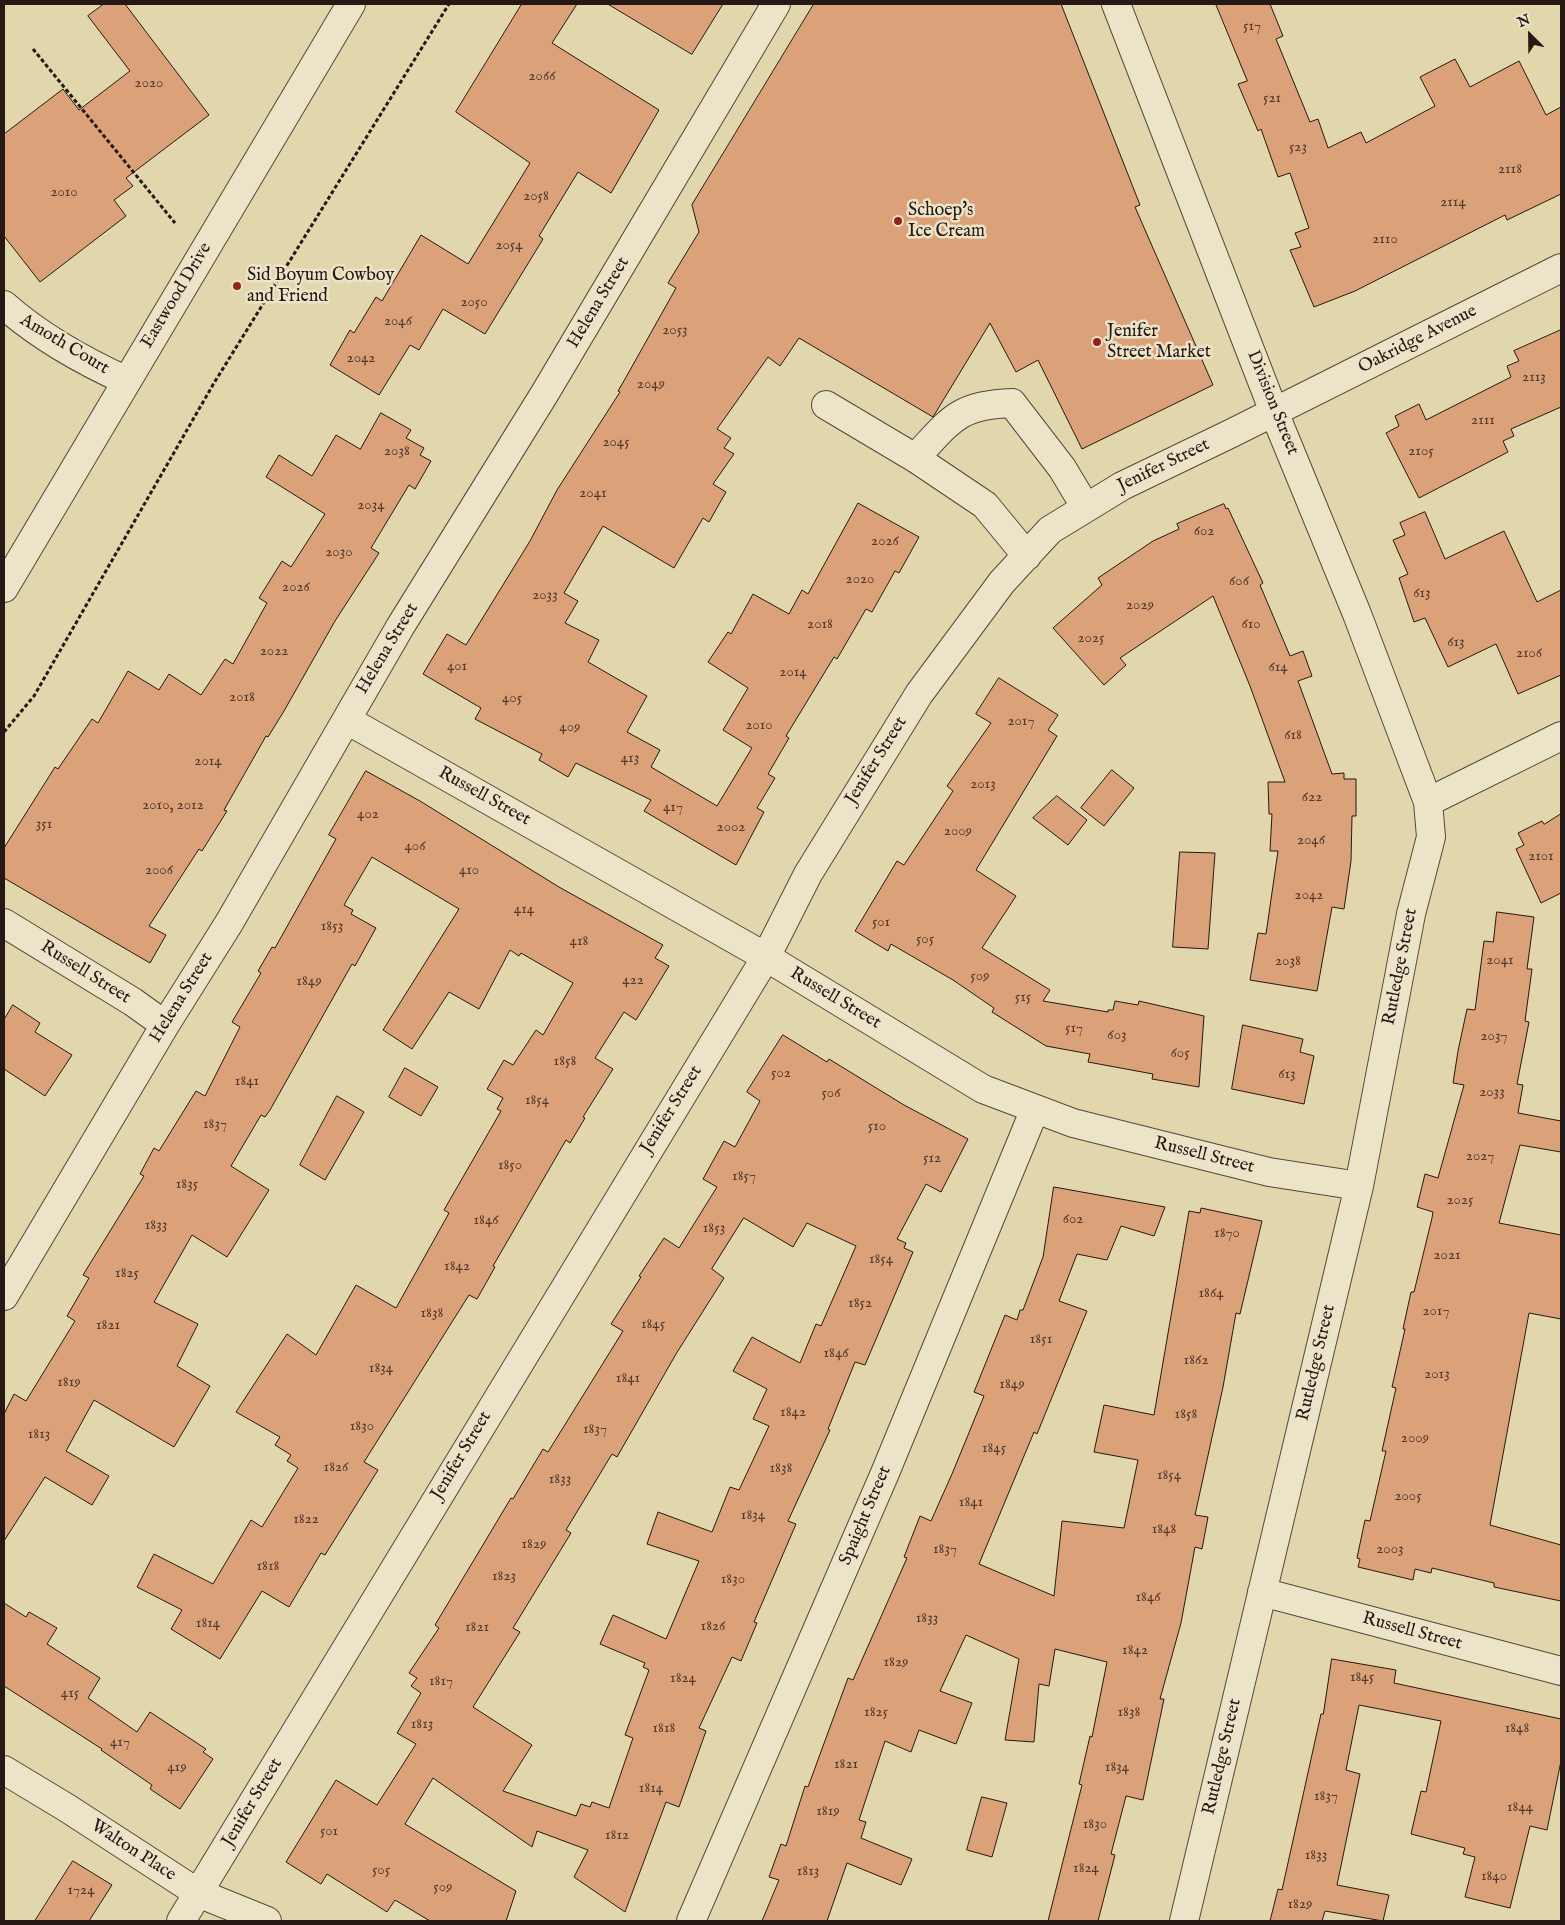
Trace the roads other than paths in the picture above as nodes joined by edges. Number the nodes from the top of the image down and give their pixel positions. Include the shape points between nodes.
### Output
1 (351, 4) edge
2 (776, 4) edge
3 (1116, 4) edge
4 (1561, 268) edge
5 (4, 305) edge
6 (127, 381) junction
7 (826, 405) dead end
8 (1274, 412) junction
9 (916, 458) junction
10 (1086, 508) junction
11 (1027, 556) junction
12 (4, 588) edge
13 (346, 720) junction
14 (1561, 736) edge
15 (1428, 802) junction
16 (4, 922) edge
17 (766, 957) junction
18 (165, 1025) junction
19 (1035, 1109) junction
20 (1359, 1186) junction
21 (4, 1296) edge
22 (1262, 1592) junction
23 (1561, 1671) edge
24 (4, 1770) edge
25 (198, 1893) junction
26 (181, 1921) edge
27 (267, 1921) edge
28 (691, 1921) edge
29 (1184, 1921) edge

1 - 6 street, Eastwood Drive
2 - 13 street, Helena Street
3 - 8 street, Division Street
4 - 8 street, Oakridge Avenue
5 - 6 street, Amoth Court via 45,337
6 - 12 street, Eastwood Drive
7 - 9 street
8 - 10 street, Jenifer Street via 1122,486
8 - 15 street, Division Street via 1357,614
9 - 10 street via 955,416 984,404 1012,403 1062,468
9 - 11 street via 985,505
10 - 11 street, Jenifer Street via 1050,530
11 - 17 street, Jenifer Street via 1002,582 919,694 808,874
13 - 17 street, Russell Street
13 - 18 street, Helena Street via 229,923
14 - 15 street
15 - 20 street, Rutledge Street via 1431,836 1411,914
16 - 18 street, Russell Street
17 - 19 street, Russell Street via 983,1089
17 - 25 street, Jenifer Street
18 - 21 street, Helena Street
19 - 20 street, Russell Street via 1073,1123 1269,1172
19 - 28 street, Spaight Street via 885,1473
20 - 22 street, Rutledge Street
22 - 23 street, Russell Street
22 - 29 street, Rutledge Street
24 - 25 street, Walton Place
25 - 26 street, Jenifer Street
25 - 27 street, Walton Place

